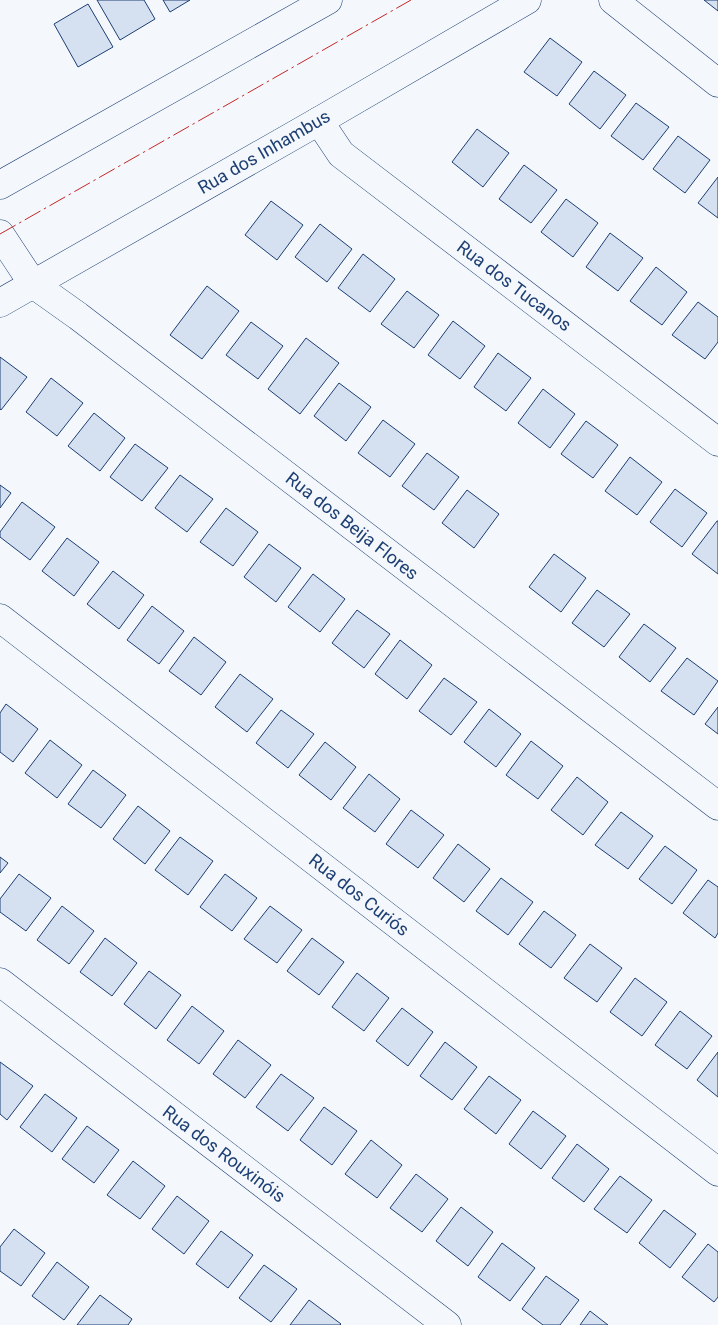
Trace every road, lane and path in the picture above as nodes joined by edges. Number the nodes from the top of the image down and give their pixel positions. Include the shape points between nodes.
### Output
1 (328, 0) edge
2 (527, 0) edge
3 (613, 0) edge
4 (718, 83) edge
5 (319, 121) junction
6 (0, 185) edge
7 (0, 234) edge
8 (33, 284) junction
9 (0, 303) edge
10 (718, 442) edge
11 (0, 618) edge
12 (718, 806) edge
13 (0, 982) edge
14 (718, 1172) edge
15 (447, 1325) edge

1 - 6 street
2 - 5 street, Rua dos Inhambus
3 - 4 street
5 - 8 street, Rua dos Inhambus
5 - 10 street, Rua dos Tucanos via 341,154
7 - 8 street, Rua dos Beija Flores
8 - 9 street, Rua dos Inhambus
8 - 12 street, Rua dos Beija Flores
11 - 14 street, Rua dos Curiós
13 - 15 street, Rua dos Rouxinóis

